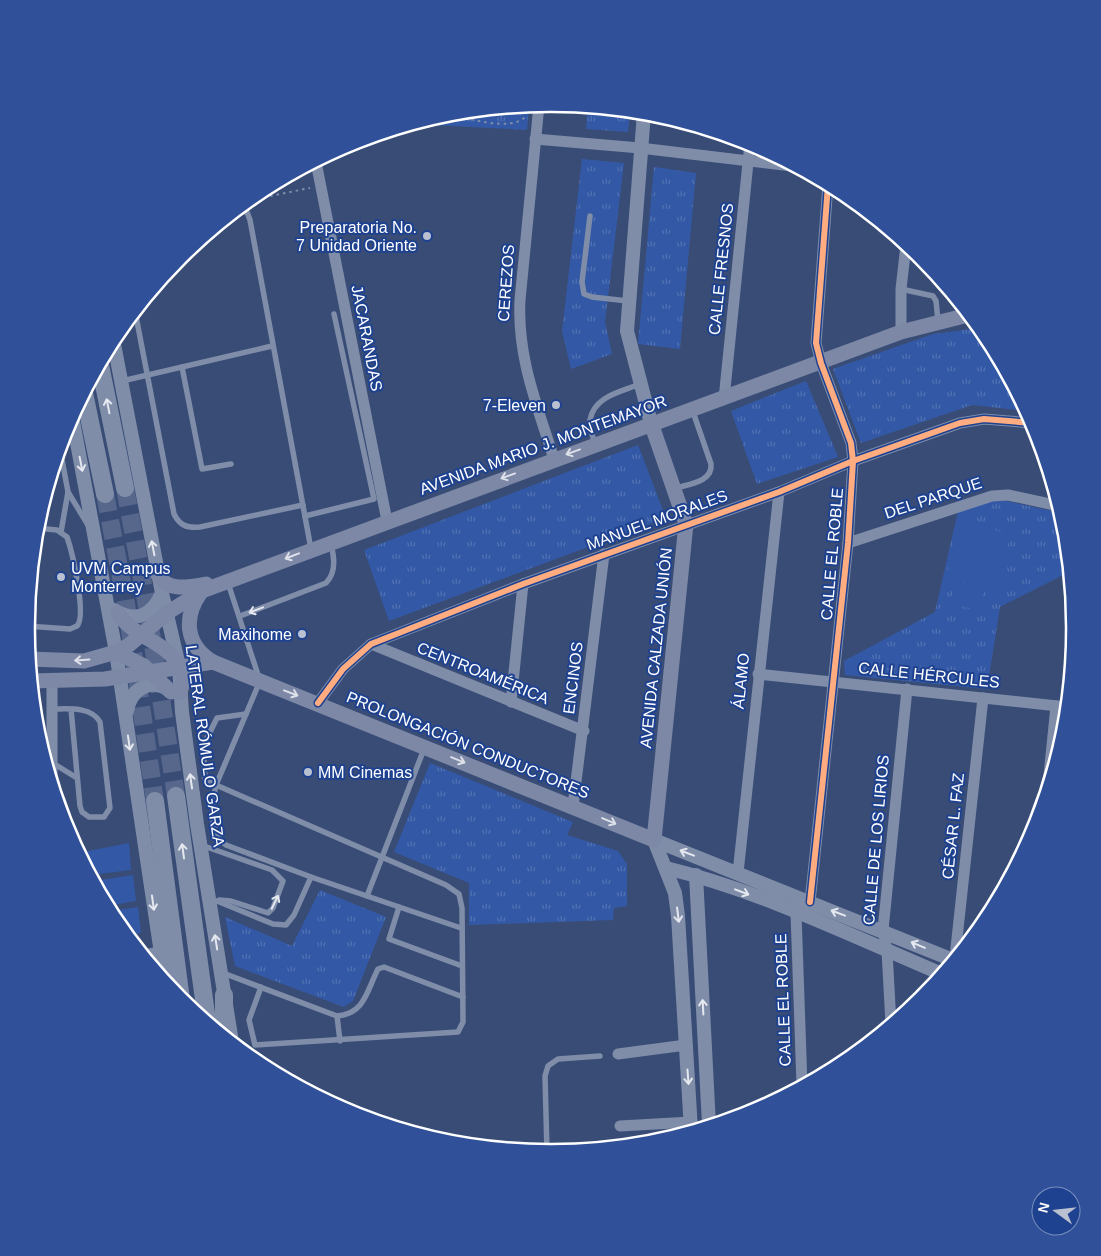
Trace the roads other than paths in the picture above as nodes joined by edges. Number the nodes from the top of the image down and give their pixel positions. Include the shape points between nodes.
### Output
1 (538, 113) edge
2 (643, 121) edge
3 (535, 138) junction
4 (640, 148) junction
5 (749, 152) edge
6 (748, 161) junction
7 (773, 164) edge
8 (317, 169) edge
9 (827, 193) edge
10 (246, 212) edge
11 (590, 216) dead end
12 (905, 254) edge
13 (901, 289) junction
14 (628, 301) junction
15 (334, 314) dead end
16 (961, 316) edge
17 (137, 321) edge
18 (938, 321) junction
19 (901, 332) junction
20 (272, 346) junction
21 (116, 352) edge
22 (348, 354) junction
23 (821, 363) junction
24 (182, 367) junction
25 (102, 374) edge
26 (147, 375) junction
27 (122, 380) junction
28 (640, 384) junction
29 (724, 398) junction
30 (86, 404) edge
31 (692, 409) junction
32 (1023, 422) edge
33 (651, 423) junction
34 (75, 430) edge
35 (595, 444) junction
36 (369, 458) junction
37 (554, 459) junction
38 (853, 461) junction
39 (62, 464) edge
40 (231, 464) dead end
41 (125, 488) tunnel mouth
42 (675, 488) junction
43 (68, 492) junction
44 (779, 492) junction
45 (105, 494) tunnel mouth
46 (1050, 504) edge
47 (303, 505) junction
48 (305, 516) junction
49 (387, 521) junction
50 (686, 524) junction
51 (45, 529) edge
52 (61, 532) junction
53 (94, 533) junction
54 (330, 542) junction
55 (848, 543) junction
56 (311, 549) junction
57 (604, 554) junction
58 (158, 575) junction
59 (227, 581) junction
60 (522, 584) junction
61 (202, 591) junction
62 (162, 593) junction
63 (113, 609) junction
64 (166, 613) junction
65 (240, 616) junction
66 (35, 627) edge
67 (141, 634) junction
68 (371, 644) junction
69 (116, 652) junction
70 (36, 659) edge
71 (213, 662) junction
72 (197, 663) junction
73 (179, 666) junction
74 (152, 672) junction
75 (758, 674) junction
76 (120, 677) junction
77 (38, 681) edge
78 (260, 681) junction
79 (52, 682) junction
80 (834, 682) junction
81 (907, 689) junction
82 (176, 693) junction
83 (983, 698) junction
84 (511, 702) junction
85 (318, 704) junction
86 (1061, 706) edge
87 (52, 709) junction
88 (71, 709) junction
89 (246, 714) junction
90 (126, 718) junction
91 (584, 730) junction
92 (425, 747) junction
93 (51, 754) edge
94 (53, 763) edge
95 (77, 778) junction
96 (216, 785) junction
97 (176, 796) tunnel mouth
98 (155, 801) tunnel mouth
99 (211, 806) junction
100 (574, 806) junction
101 (195, 808) junction
102 (654, 840) junction
103 (200, 845) junction
104 (382, 856) junction
105 (666, 868) junction
106 (738, 873) junction
107 (696, 876) junction
108 (311, 877) junction
109 (367, 896) junction
110 (213, 901) junction
111 (810, 902) junction
112 (400, 907) junction
113 (796, 913) junction
114 (461, 928) junction
115 (883, 930) junction
116 (955, 946) edge
117 (887, 951) junction
118 (160, 952) junction
119 (151, 953) edge
120 (947, 956) edge
121 (462, 966) junction
122 (162, 967) edge
123 (935, 971) edge
124 (220, 972) junction
125 (180, 987) edge
126 (261, 987) junction
127 (224, 995) junction
128 (463, 997) junction
129 (206, 1011) edge
130 (337, 1016) junction
131 (891, 1016) edge
132 (224, 1026) edge
133 (230, 1032) edge
134 (340, 1041) junction
135 (686, 1045) junction
136 (618, 1054) dead end
137 (600, 1056) dead end
138 (802, 1077) edge
139 (709, 1118) edge
140 (691, 1124) edge
141 (620, 1126) dead end
142 (684, 1126) edge
143 (547, 1144) edge

1 - 3 street, CEREZOS
2 - 4 street, AVENIDA CALZADA UNIÓN
3 - 4 street
3 - 37 street, CEREZOS via 519,333 527,374
4 - 6 street
4 - 14 street, AVENIDA CALZADA UNIÓN
5 - 6 street, CALLE FRESNOS
6 - 7 street
6 - 29 street, CALLE FRESNOS
8 - 22 street, JACARANDAS
9 - 23 street, CALLE EL ROBLE via 816,323
10 - 20 lane
11 - 14 lane via 582,282 584,294
12 - 13 street
13 - 18 lane via 933,296
13 - 19 street
14 - 28 street, AVENIDA CALZADA UNIÓN via 627,331
15 - 22 lane
16 - 18 main road, AVENIDA MARIO J. MONTEMAYOR
17 - 26 lane
18 - 19 main road, AVENIDA MARIO J. MONTEMAYOR
19 - 23 main road, AVENIDA MARIO J. MONTEMAYOR
20 - 24 lane
20 - 47 lane
21 - 27 street, LATERAL RÓMULO GARZA
22 - 36 street, JACARANDAS
23 - 29 main road, AVENIDA MARIO J. MONTEMAYOR
23 - 38 street, CALLE EL ROBLE via 849,436
24 - 26 lane
24 - 40 lane via 202,469
41 -> 25 main road
26 - 27 lane
26 - 47 lane via 174,514 181,524 200,527
58 -> 27 street, LATERAL RÓMULO GARZA
28 - 33 street, AVENIDA CALZADA UNIÓN
28 - 35 lane via 604,398 596,405 590,421
29 - 31 main road, AVENIDA MARIO J. MONTEMAYOR
30 - 45 main road
31 - 33 main road, AVENIDA MARIO J. MONTEMAYOR
31 - 42 lane via 711,471 700,481
32 - 38 street, MANUEL MORALES via 971,420
33 - 35 main road, AVENIDA MARIO J. MONTEMAYOR
33 - 42 main road, AVENIDA CALZADA UNIÓN
34 -> 53 street
35 -> 37 main road, AVENIDA MARIO J. MONTEMAYOR
36 - 48 lane via 374,499
36 - 49 street, JACARANDAS
37 -> 49 main road, AVENIDA MARIO J. MONTEMAYOR
38 - 44 street, MANUEL MORALES
38 - 55 street, CALLE EL ROBLE
39 - 43 lane
42 - 50 main road, AVENIDA CALZADA UNIÓN
43 - 52 lane
43 - 53 lane
44 - 50 street, MANUEL MORALES
44 - 75 street, ÁLAMO
46 - 55 street, DEL PARQUE via 992,496
47 - 48 lane
48 - 56 lane
49 - 54 main road, AVENIDA MARIO J. MONTEMAYOR
50 - 57 street, MANUEL MORALES
50 - 102 main road, AVENIDA CALZADA UNIÓN
51 - 52 lane
52 - 66 lane via 68,540 80,602 80,624 70,629
53 - 63 street
54 - 56 main road, AVENIDA MARIO J. MONTEMAYOR
54 -> 65 lane via 334,567 326,584
55 - 80 street, CALLE EL ROBLE
56 -> 59 main road, AVENIDA MARIO J. MONTEMAYOR
57 - 60 street, MANUEL MORALES
57 - 91 street, ENCINOS
58 - 59 main road via 166,584 179,587
58 - 62 street, LATERAL RÓMULO GARZA
59 - 61 main road, AVENIDA MARIO J. MONTEMAYOR
59 - 65 lane
60 - 68 street, MANUEL MORALES
60 - 84 street
61 - 64 main road, AVENIDA MARIO J. MONTEMAYOR
61 - 71 main road via 190,611 189,632 196,648
62 - 63 street via 156,606 144,616 134,617
62 - 64 street, LATERAL RÓMULO GARZA
63 - 67 main road
63 - 69 street
64 - 67 main road, AVENIDA MARIO J. MONTEMAYOR
64 - 73 street, LATERAL RÓMULO GARZA
65 - 78 lane
67 - 69 main road, AVENIDA MARIO J. MONTEMAYOR
67 - 73 main road via 170,652
68 - 84 street, CENTROAMÉRICA
68 - 85 street, MANUEL MORALES via 343,669
69 -> 70 main road via 84,661
69 - 74 main road
69 - 76 street
71 - 72 main road
71 - 78 main road, PROLONGACIÓN CONDUCTORES
72 - 73 main road
72 - 82 main road via 184,677
73 - 74 main road
73 - 82 street, LATERAL RÓMULO GARZA
74 - 76 main road
74 - 82 main road
75 - 80 street, CALLE HÉRCULES
75 - 106 street, ÁLAMO
76 - 79 main road
76 - 90 street
77 - 79 main road
78 -> 85 main road, PROLONGACIÓN CONDUCTORES
78 - 89 lane
79 - 87 street
80 - 81 street, CALLE HÉRCULES
80 - 111 street, CALLE EL ROBLE
81 - 83 street, CALLE HÉRCULES
81 - 115 street, CALLE DE LOS LIRIOS
82 - 90 street via 159,685 142,687 130,698
101 -> 82 street, LATERAL RÓMULO GARZA via 182,712
83 - 86 street, CALLE HÉRCULES
83 - 116 street, CÉSAR L. FAZ
84 - 91 street, CENTROAMÉRICA
85 - 92 main road, PROLONGACIÓN CONDUCTORES
87 - 88 lane
87 - 93 street
88 - 95 lane
88 - 95 lane via 93,714 103,730 110,808 104,817 89,818 82,812
89 - 96 lane
89 - 96 lane via 217,718 203,746 206,778
90 -> 118 street
91 - 100 street, ENCINOS
92 -> 100 main road, PROLONGACIÓN CONDUCTORES
92 - 104 lane
94 - 95 lane
96 - 99 lane
96 - 104 lane
129 -> 97 main road
98 - 125 main road
99 - 101 lane
99 - 108 lane via 221,841
100 -> 102 main road, PROLONGACIÓN CONDUCTORES
101 - 103 street, LATERAL RÓMULO GARZA
102 - 105 street, AVENIDA CALZADA UNIÓN
106 -> 102 street
103 - 110 street, LATERAL RÓMULO GARZA
110 -> 103 lane via 231,900 268,913 283,881 272,870
104 - 109 lane
104 - 114 lane via 456,891 461,900
105 - 107 street
105 -> 135 street, AVENIDA CALZADA UNIÓN via 678,916
106 - 111 street
107 -> 113 street
139 -> 107 street
108 - 109 lane
108 - 110 lane via 286,925 273,924
109 - 112 lane
124 -> 110 street, LATERAL RÓMULO GARZA
115 -> 111 street
112 - 114 lane
112 - 121 lane via 389,940
113 - 117 street
113 - 138 street, CALLE EL ROBLE
114 - 121 lane
115 - 117 street, CALLE DE LOS LIRIOS
120 -> 115 street
117 - 123 street
117 - 131 street, CALLE DE LOS LIRIOS
118 - 119 street
118 - 122 street
121 - 128 lane
124 - 126 lane
124 - 127 street, LATERAL RÓMULO GARZA
126 - 130 lane
126 - 134 lane via 249,1020 255,1045
127 - 132 main road
127 - 133 street, LATERAL RÓMULO GARZA
128 - 130 lane via 384,967 378,969 359,1008
128 - 134 lane via 463,1022 458,1032
130 - 134 lane
135 - 136 street
135 -> 140 street, AVENIDA CALZADA UNIÓN
137 - 143 lane via 558,1059 548,1066
141 - 142 street

